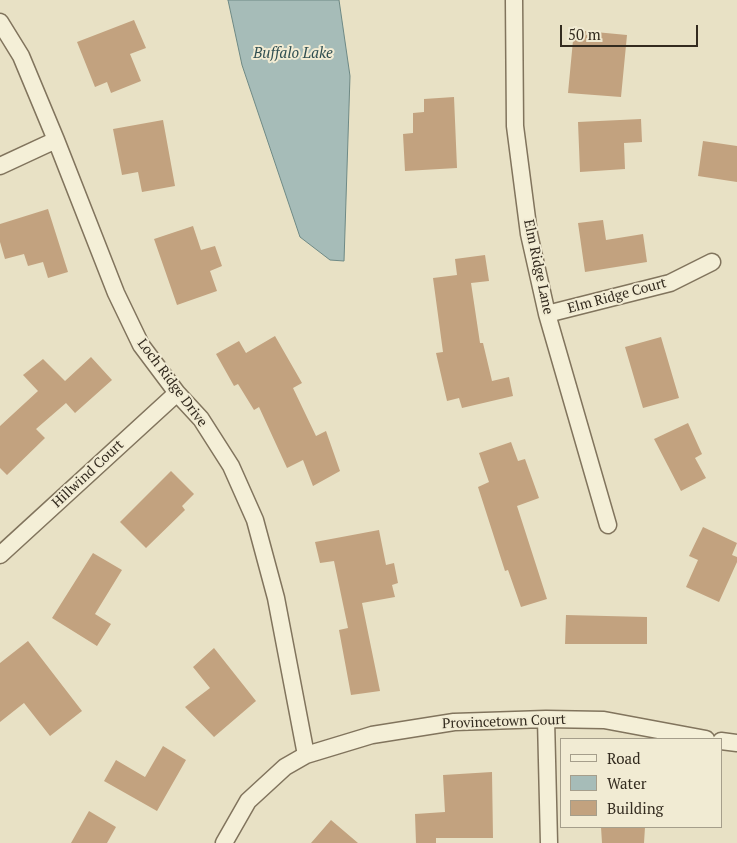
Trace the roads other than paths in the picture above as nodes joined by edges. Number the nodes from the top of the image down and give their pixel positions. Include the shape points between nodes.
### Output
1 (514, 0) edge
2 (0, 22) edge
3 (56, 140) junction
4 (0, 166) edge
5 (712, 262) dead end
6 (547, 314) junction
7 (176, 393) junction
8 (608, 526) dead end
9 (0, 555) edge
10 (546, 719) junction
11 (701, 738) edge
12 (722, 742) edge
13 (737, 743) edge
14 (306, 755) junction
15 (224, 843) edge
16 (548, 843) edge

1 - 6 street, Elm Ridge Lane via 515,126 529,234
2 - 3 street, Loch Ridge Drive via 21,56
3 - 4 street
3 - 7 street, Loch Ridge Drive via 120,302 141,345
5 - 6 street, Elm Ridge Court via 670,283
6 - 8 street, Elm Ridge Lane
7 - 9 street, Hillwind Court
7 - 14 street, Loch Ridge Drive via 201,419 231,466 255,520 276,598
10 - 11 street, Provincetown Court via 604,720
10 - 14 street, Provincetown Court via 454,722 372,735
10 - 16 street
12 - 13 street
14 - 15 street, Provincetown Court via 285,767 248,801

